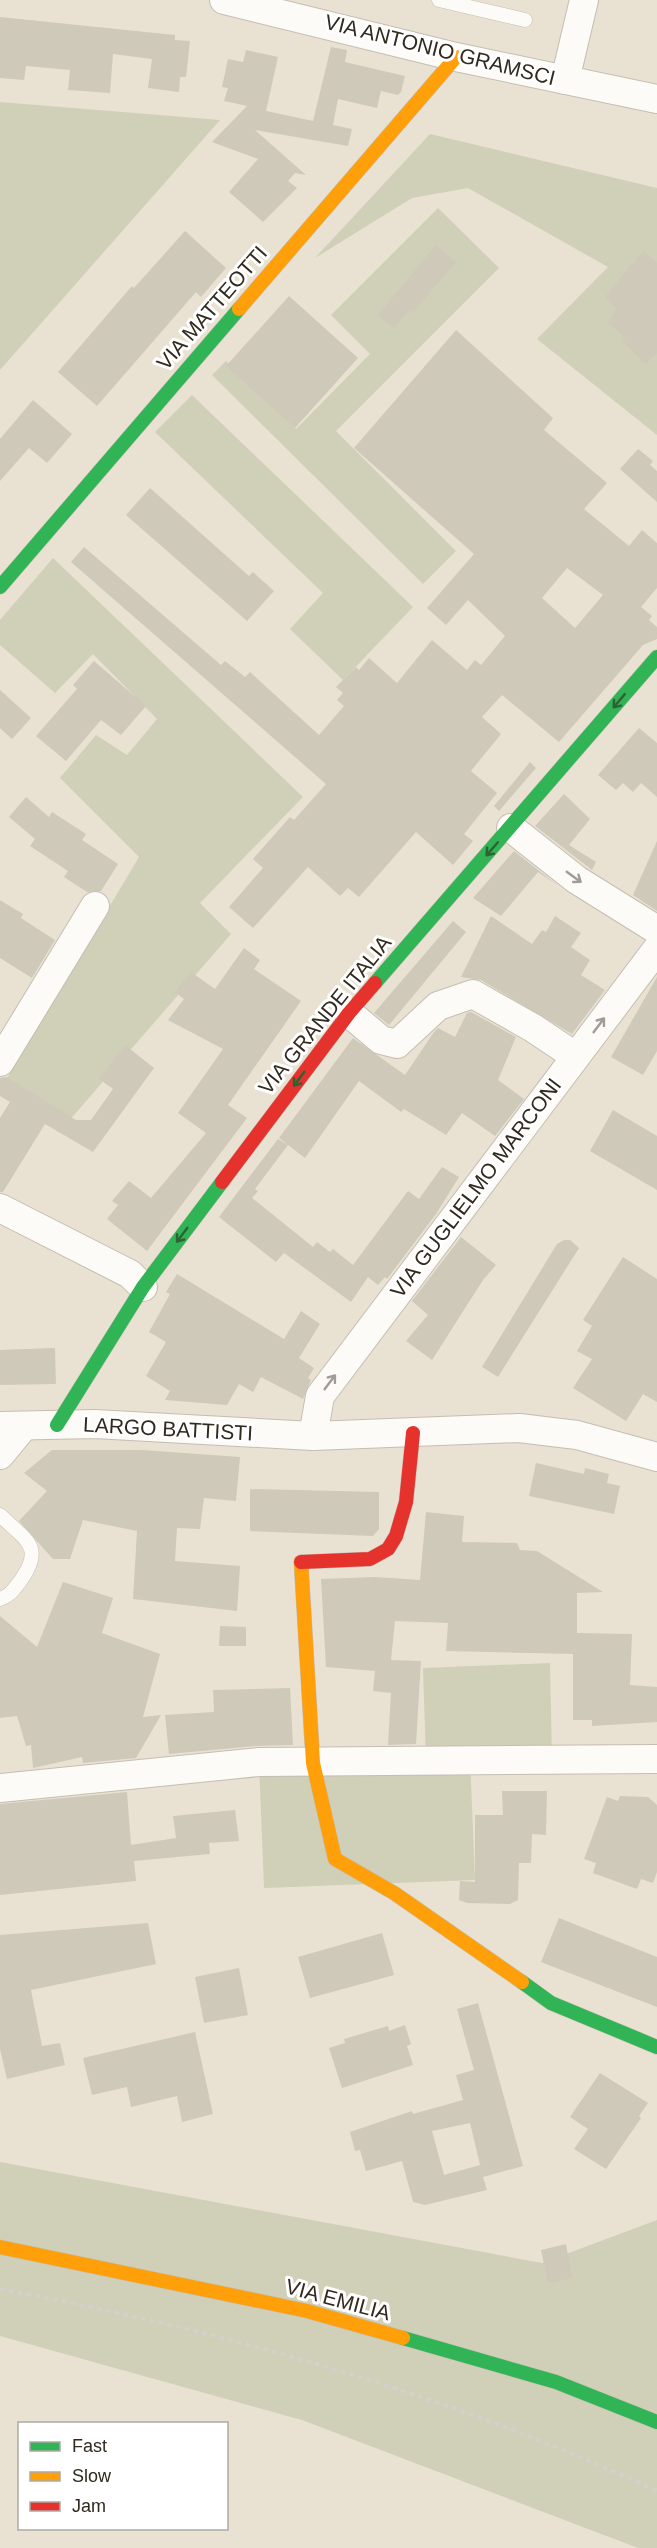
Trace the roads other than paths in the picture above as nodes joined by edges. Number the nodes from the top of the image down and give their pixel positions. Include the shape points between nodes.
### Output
1 (224, 0) edge
2 (439, 0) edge
3 (584, 0) edge
4 (525, 20) dead end
5 (456, 57) junction
6 (565, 80) junction
7 (657, 99) edge
8 (2, 581) edge
9 (657, 657) edge
10 (511, 828) junction
11 (95, 906) dead end
12 (657, 930) edge
13 (657, 949) edge
14 (349, 1013) junction
15 (575, 1056) junction
16 (0, 1062) edge
17 (0, 1208) edge
18 (143, 1287) junction
19 (57, 1425) junction
20 (12, 1426) edge
21 (413, 1433) junction
22 (313, 1436) junction
23 (0, 1455) edge
24 (657, 1457) edge
25 (0, 1515) edge
26 (0, 1599) edge
27 (657, 1759) edge
28 (312, 1762) junction
29 (0, 1788) edge
30 (657, 2047) edge
31 (0, 2247) edge
32 (657, 2422) edge

1 - 5 street, VIA ANTONIO GRAMSCI via 303,13
2 - 4 lane
3 - 6 street
5 - 6 street, VIA ANTONIO GRAMSCI
5 - 8 street, VIA MATTEOTTI
6 - 7 street, VIA ANTONIO GRAMSCI
9 -> 10 street, VIA GRANDE ITALIA
10 -> 12 street via 577,880
10 -> 14 street, VIA GRANDE ITALIA
11 - 16 street
15 -> 13 street, VIA GUGLIELMO MARCONI
14 - 15 street via 381,1040 397,1044 438,1006 473,994
14 -> 18 street, VIA GRANDE ITALIA
22 -> 15 street, VIA GUGLIELMO MARCONI via 320,1396
17 - 18 street via 130,1274
18 - 19 street, VIA GRANDE ITALIA
19 - 20 street, LARGO BATTISTI
19 - 22 street, LARGO BATTISTI
20 - 23 street
21 - 22 street, LARGO BATTISTI
21 - 24 street, LARGO BATTISTI via 519,1428 577,1435
21 - 28 street via 402,1529 391,1548 374,1558 301,1560
25 - 26 lane via 30,1545 33,1563 10,1595
27 - 28 street
28 - 29 street via 259,1761
28 - 30 street via 335,1859 394,1893 551,2003
31 - 32 street, VIA EMILIA via 307,2312 556,2382

